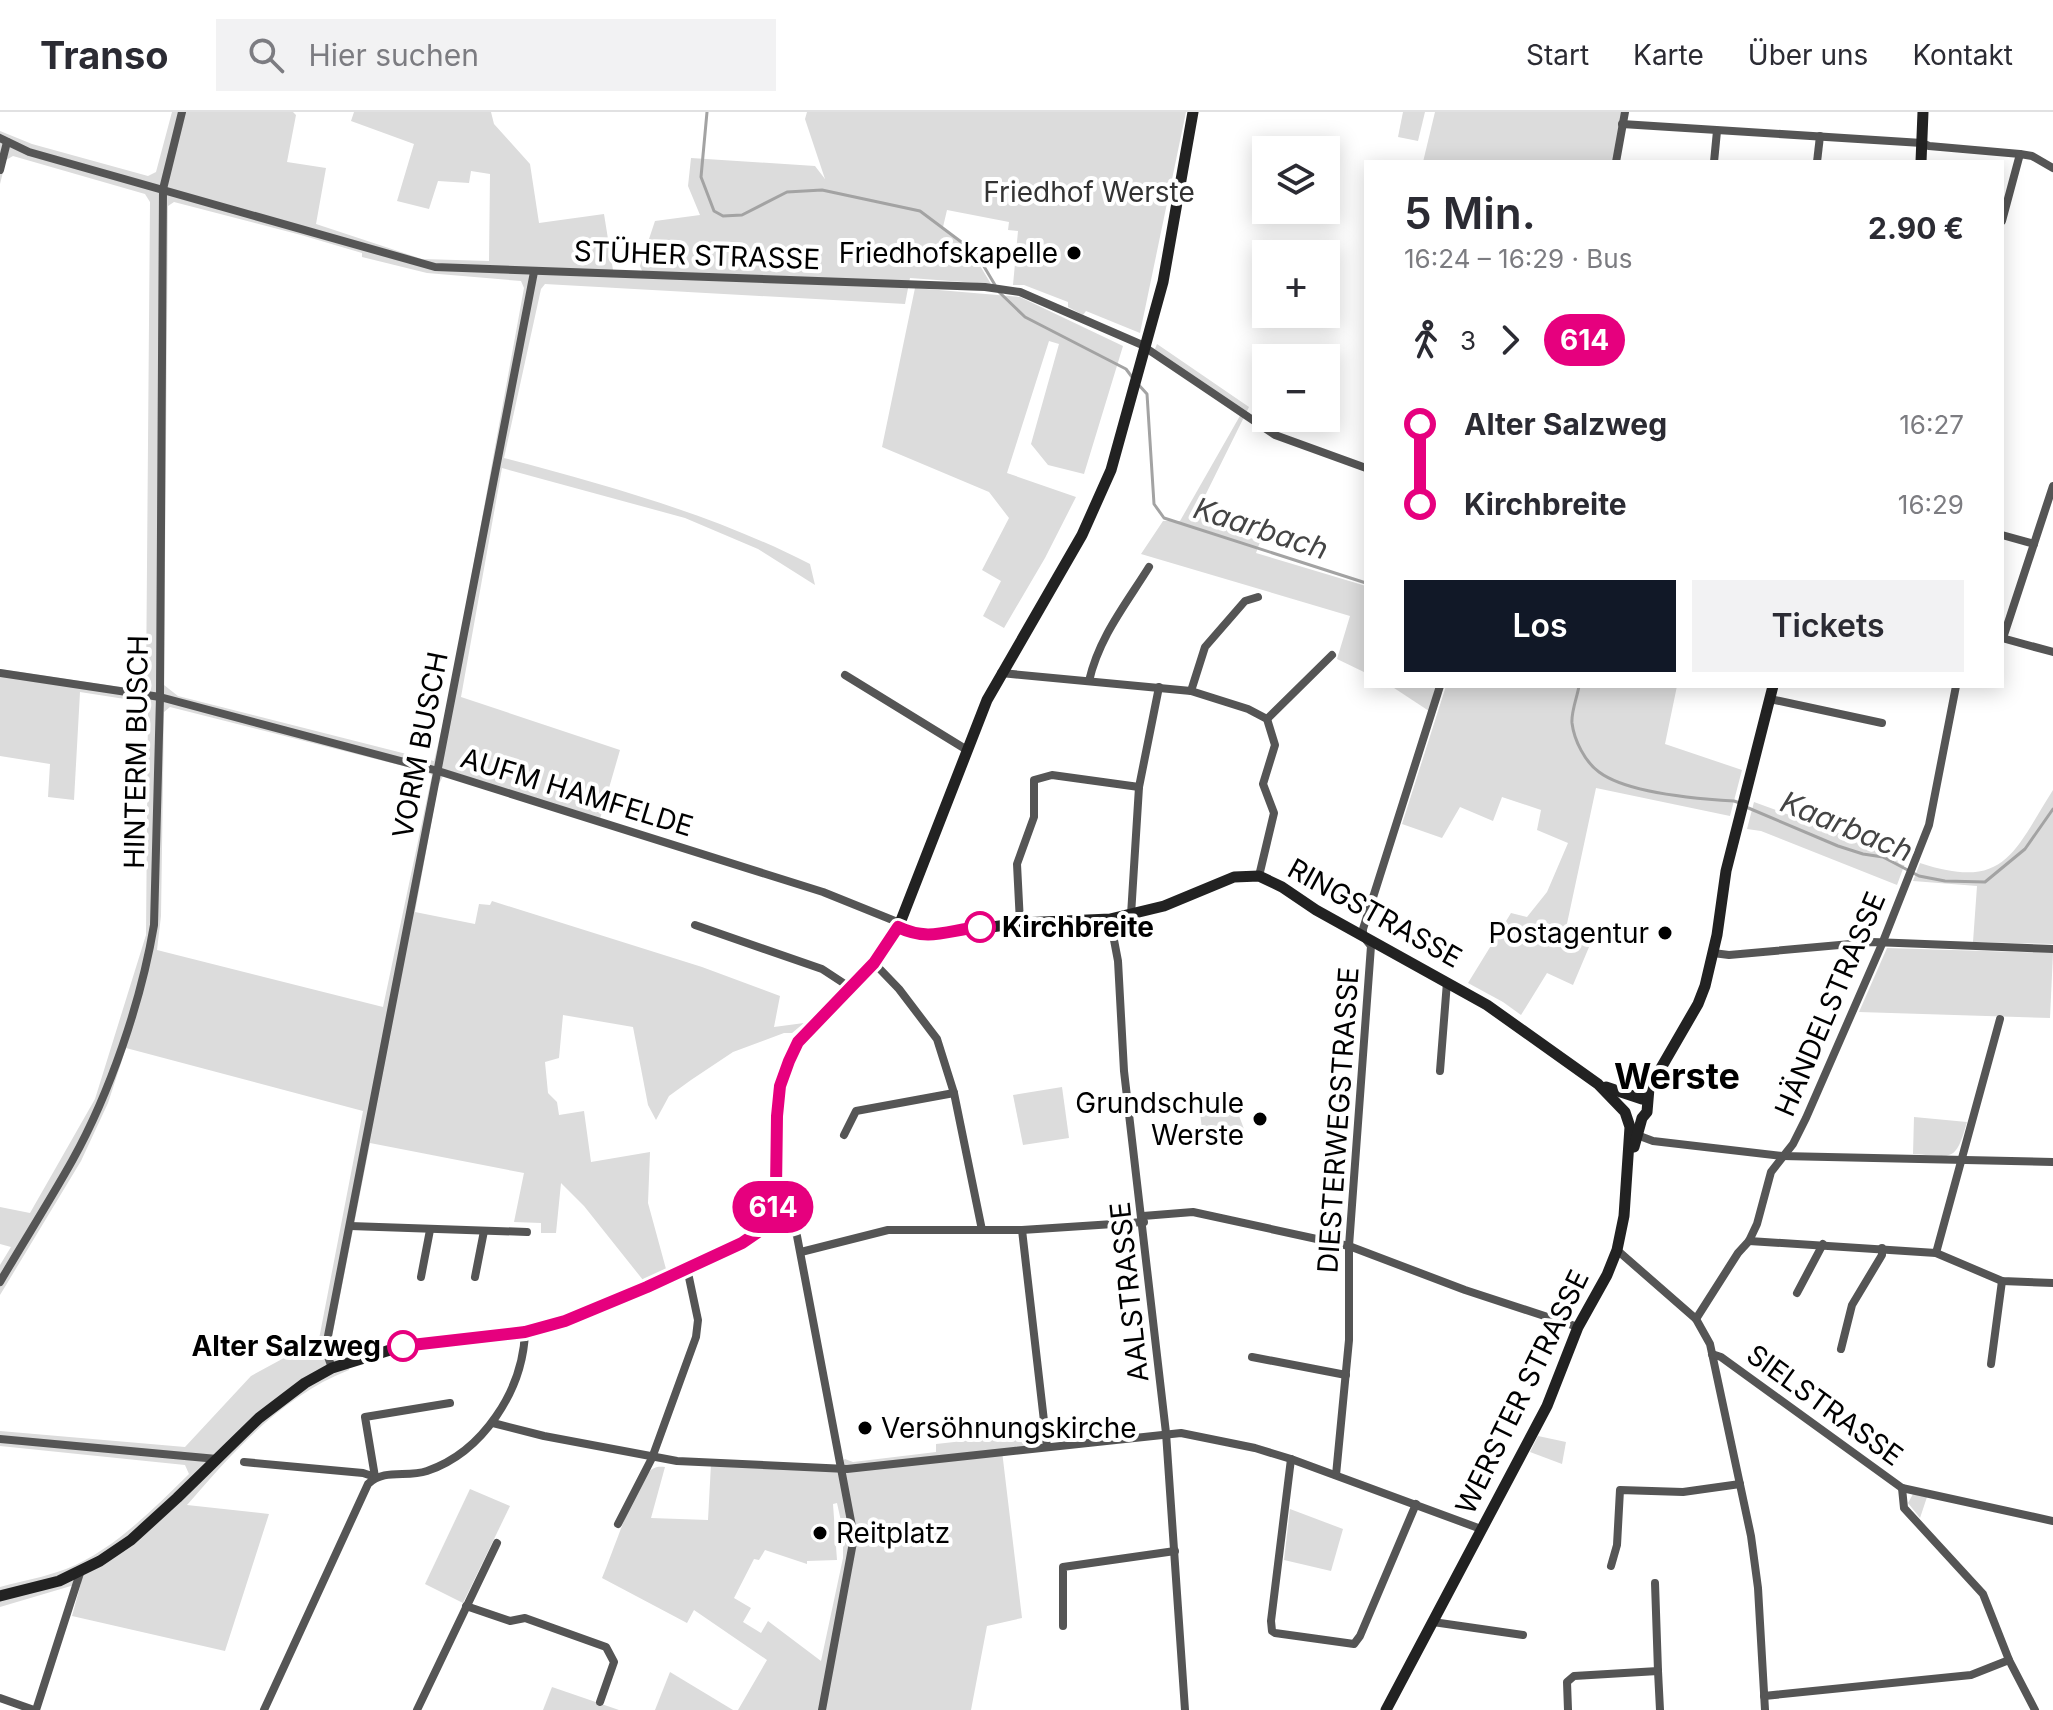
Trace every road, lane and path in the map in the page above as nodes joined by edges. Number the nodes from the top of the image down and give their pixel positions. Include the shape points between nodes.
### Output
1 (182, 112) edge
2 (1193, 112) edge
3 (1625, 112) edge
4 (1923, 112) edge
5 (1622, 124) junction
6 (1717, 131) junction
7 (1820, 136) junction
8 (4, 140) edge
9 (1922, 143) junction
10 (2020, 154) junction
11 (1616, 160) edge
12 (1714, 160) edge
13 (1817, 160) edge
14 (1921, 160) edge
15 (2053, 168) edge
16 (0, 170) edge
17 (163, 189) junction
18 (2004, 214) edge
19 (534, 272) junction
20 (1145, 347) junction
21 (1364, 467) edge
22 (2053, 486) edge
23 (2004, 536) edge
24 (2034, 544) junction
25 (1149, 567) dead end
26 (1258, 597) dead end
27 (2004, 632) edge
28 (2004, 639) edge
29 (2053, 652) edge
30 (1332, 655) dead end
31 (0, 673) edge
32 (1001, 673) junction
33 (845, 675) dead end
34 (1089, 681) junction
35 (1159, 687) junction
36 (1439, 688) edge
37 (1773, 688) edge
38 (1956, 688) edge
39 (1191, 691) junction
40 (160, 697) junction
41 (1770, 699) junction
42 (1267, 719) junction
43 (1882, 723) dead end
44 (967, 750) junction
45 (438, 771) junction
46 (1139, 787) junction
47 (1259, 876) junction
48 (1131, 915) junction
49 (1110, 919) junction
50 (1020, 923) junction
51 (695, 925) dead end
52 (899, 925) junction
53 (1363, 936) junction
54 (1882, 944) junction
55 (2053, 949) edge
56 (1713, 953) junction
57 (874, 963) junction
58 (1447, 982) junction
59 (851, 988) junction
60 (2000, 1019) dead end
61 (1440, 1071) dead end
62 (1598, 1084) junction
63 (954, 1093) junction
64 (1640, 1099) junction
65 (1626, 1114) junction
66 (1642, 1118) junction
67 (844, 1135) dead end
68 (1637, 1135) junction
69 (1782, 1156) junction
70 (1962, 1159) junction
71 (2053, 1162) edge
72 (1628, 1176) junction
73 (773, 1208) junction
74 (1144, 1219) junction
75 (350, 1226) junction
76 (430, 1230) junction
77 (982, 1230) junction
78 (1022, 1230) junction
79 (484, 1231) junction
80 (527, 1232) dead end
81 (1749, 1241) junction
82 (1823, 1244) junction
83 (1349, 1246) junction
84 (1882, 1248) junction
85 (1617, 1250) junction
86 (801, 1252) junction
87 (1936, 1253) junction
88 (687, 1268) junction
89 (421, 1277) dead end
90 (475, 1277) dead end
91 (2002, 1281) junction
92 (0, 1282) edge
93 (2053, 1283) edge
94 (1797, 1293) dead end
95 (1696, 1319) junction
96 (1578, 1327) junction
97 (525, 1332) junction
98 (1841, 1349) dead end
99 (1712, 1354) junction
100 (1252, 1357) dead end
101 (1991, 1364) dead end
102 (332, 1368) junction
103 (1346, 1375) junction
104 (450, 1403) dead end
105 (493, 1423) junction
106 (1166, 1433) junction
107 (0, 1439) edge
108 (1047, 1447) junction
109 (652, 1458) junction
110 (217, 1459) junction
111 (1291, 1459) junction
112 (244, 1462) dead end
113 (840, 1468) junction
114 (1336, 1475) junction
115 (375, 1477) junction
116 (1740, 1484) junction
117 (1902, 1488) junction
118 (1416, 1504) junction
119 (2053, 1521) edge
120 (618, 1524) dead end
121 (1481, 1529) junction
122 (497, 1543) dead end
123 (1175, 1551) junction
124 (1611, 1566) dead end
125 (81, 1570) junction
126 (1655, 1583) dead end
127 (0, 1596) edge
128 (466, 1606) junction
129 (1433, 1622) junction
130 (1063, 1626) dead end
131 (1523, 1635) dead end
132 (2009, 1660) junction
133 (1658, 1671) junction
134 (1764, 1696) junction
135 (0, 1698) edge
136 (600, 1702) dead end
137 (822, 1709) edge
138 (35, 1710) edge
139 (264, 1710) edge
140 (417, 1710) edge
141 (834, 1710) edge
142 (1185, 1710) edge
143 (1386, 1710) edge
144 (1568, 1710) edge
145 (1660, 1710) edge
146 (1765, 1710) edge
147 (2035, 1710) edge

1 - 17 street, HINTERM BUSCH
2 - 20 street via 1163,282
3 - 5 street
4 - 9 street
5 - 6 street
5 - 11 street
6 - 7 street
6 - 12 street
7 - 9 street
7 - 13 street
8 - 16 street
8 - 17 street, STÜHER STRASSE via 29,152
9 - 10 street
9 - 14 street
10 - 15 street
10 - 18 street
17 - 19 street, STÜHER STRASSE via 427,265
17 - 40 street, HINTERM BUSCH
19 - 20 street, STÜHER STRASSE via 1003,289 1061,308
19 - 45 street, VORM BUSCH
20 - 21 street, STÜHER STRASSE via 1275,435
20 - 32 street via 1098,503
22 - 24 street
23 - 24 street
24 - 27 street
25 - 34 street via 1101,645
26 - 39 street via 1245,601 1205,647
28 - 29 street
30 - 42 street
31 - 40 street, AUFM HAMFELDE
32 - 34 street
32 - 44 street
33 - 44 street
34 - 35 street
35 - 39 street
35 - 46 street
36 - 53 street, DIESTERWEGSTRASSE
37 - 41 street, WERSTER STRASSE
38 - 54 street, HÄNDELSTRASSE via 1929,825
39 - 42 street
40 - 45 street, AUFM HAMFELDE
40 - 92 street, HINTERM BUSCH via 149,952 125,1037 90,1123
41 - 43 street
41 - 56 street, WERSTER STRASSE via 1723,883
42 - 47 street via 1275,745 1263,784 1274,813
44 - 52 street
45 - 52 street, AUFM HAMFELDE via 823,892
45 - 75 street, VORM BUSCH
46 - 48 street
46 - 50 street via 1052,775 1034,780 1034,817 1017,864
47 - 48 street, RINGSTRASSE via 1234,877
47 - 53 street, RINGSTRASSE
48 - 49 street, RINGSTRASSE
49 - 50 street, RINGSTRASSE
49 - 74 street, AALSTRASSE
50 - 52 street, RINGSTRASSE via 929,936 913,935
51 - 59 street via 822,969
52 - 57 street
53 - 58 street, RINGSTRASSE
53 - 83 street, DIESTERWEGSTRASSE via 1371,946
54 - 55 street
54 - 56 street
54 - 69 street, HÄNDELSTRASSE via 1806,1118
56 - 64 street, WERSTER STRASSE via 1702,996
57 - 59 street
57 - 63 street via 937,1039
58 - 61 street
58 - 62 street, RINGSTRASSE
59 - 73 street via 798,1042 780,1086
60 - 70 street
62 - 64 street, RINGSTRASSE
62 - 65 street, RINGSTRASSE
63 - 67 street via 856,1111
63 - 77 street
64 - 65 street, WERSTER STRASSE via 1628,1101
64 - 66 street, WERSTER STRASSE via 1647,1112
65 - 66 street
65 - 72 street, WERSTER STRASSE
66 - 68 street, WERSTER STRASSE
68 - 69 street
68 - 72 street, WERSTER STRASSE
69 - 70 street
69 - 81 street, HÄNDELSTRASSE via 1771,1172
70 - 71 street
70 - 87 street
72 - 85 street, WERSTER STRASSE
73 - 86 street via 792,1224
73 - 88 street via 750,1237
74 - 78 street
74 - 83 street via 1193,1212
74 - 106 street, AALSTRASSE
75 - 76 street
75 - 102 street, VORM BUSCH via 326,1346
76 - 79 street
76 - 89 street
77 - 78 street
77 - 86 street via 888,1230
78 - 108 street
79 - 80 street
79 - 90 street
81 - 82 street
81 - 95 street, HÄNDELSTRASSE
82 - 84 street
82 - 94 street
83 - 96 street
83 - 103 street, DIESTERWEGSTRASSE
84 - 87 street
84 - 98 street via 1852,1305
85 - 95 street
85 - 96 street, WERSTER STRASSE
86 - 113 street
87 - 91 street
88 - 97 street via 593,1311
88 - 109 street via 698,1328
91 - 93 street
91 - 101 street
95 - 99 street
96 - 121 street, WERSTER STRASSE via 1547,1406
97 - 102 street via 403,1346
97 - 105 street via 513,1383
99 - 116 street
99 - 117 street, SIELSTRASSE
100 - 103 street
102 - 110 street via 259,1418
103 - 114 street, DIESTERWEGSTRASSE
104 - 115 street via 365,1417
105 - 109 street
105 - 115 street via 442,1464 424,1472
106 - 108 street
106 - 111 street
106 - 123 street, AALSTRASSE
107 - 110 street
108 - 113 street
109 - 113 street
109 - 120 street
110 - 125 street via 131,1540
111 - 114 street
111 - 118 street via 1271,1621 1275,1633 1354,1644
112 - 115 street
113 - 137 street via 854,1537
114 - 118 street
115 - 139 street
116 - 124 street via 1683,1492 1620,1490
116 - 134 street via 1758,1588
117 - 119 street, SIELSTRASSE
117 - 132 street via 1904,1508 1983,1594
118 - 121 street
121 - 129 street, WERSTER STRASSE
122 - 128 street
123 - 130 street via 1063,1567
123 - 142 street, AALSTRASSE
125 - 127 street
125 - 138 street
126 - 133 street
128 - 136 street via 510,1621 525,1618 606,1647 614,1662
128 - 140 street
129 - 131 street
129 - 143 street, WERSTER STRASSE
132 - 134 street via 1971,1675
132 - 147 street
133 - 144 street via 1574,1676 1567,1682
133 - 145 street
134 - 146 street
135 - 138 street
137 - 141 street

